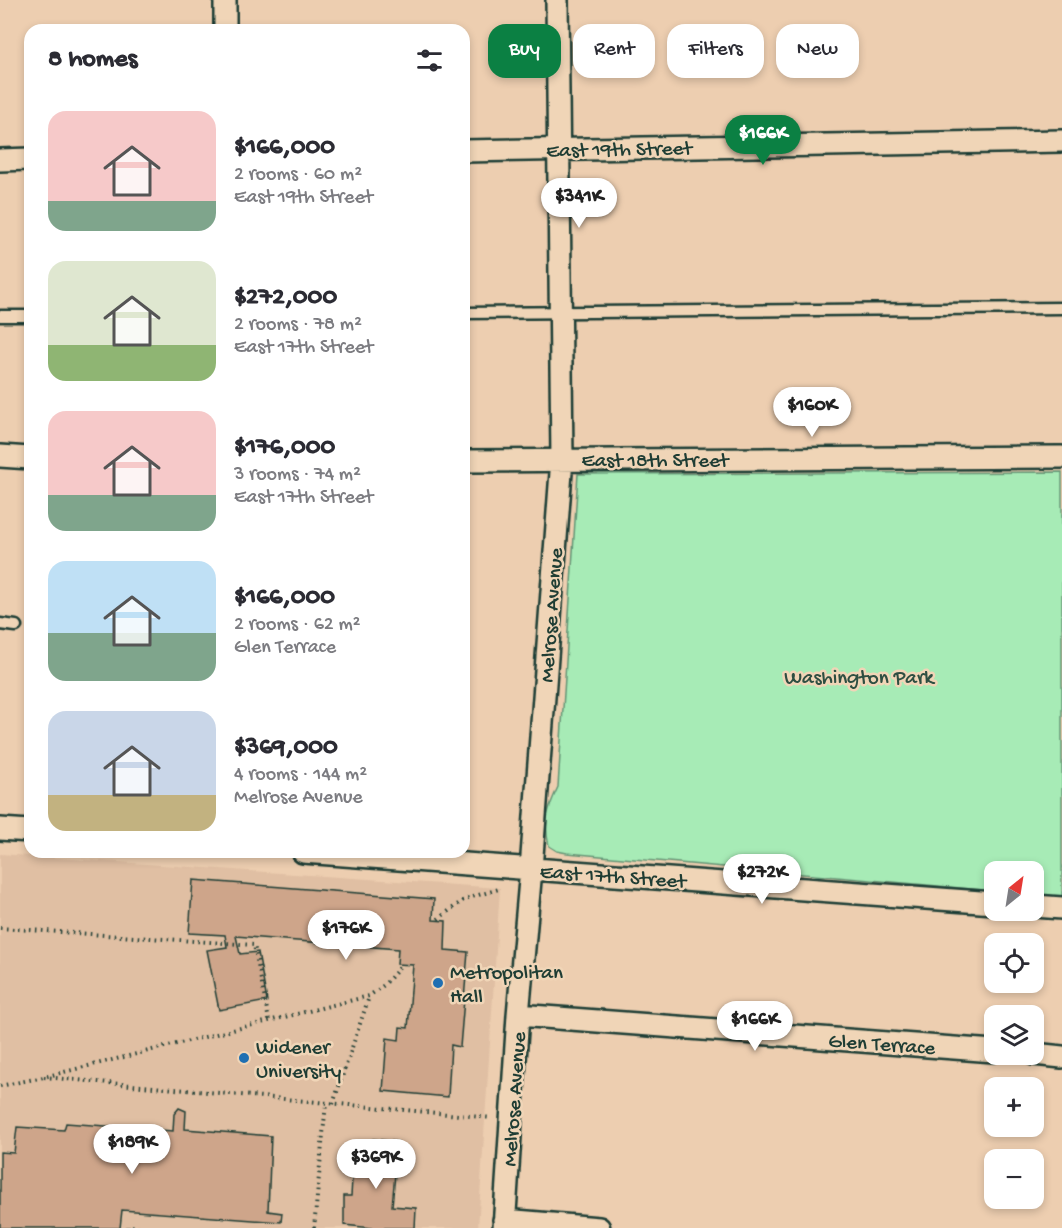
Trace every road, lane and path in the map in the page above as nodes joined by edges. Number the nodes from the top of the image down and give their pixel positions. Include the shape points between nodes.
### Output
1 (225, 0) edge
2 (557, 0) edge
3 (225, 24) edge
4 (1062, 141) edge
5 (558, 149) junction
6 (470, 151) edge
7 (24, 159) edge
8 (0, 160) edge
9 (1062, 308) edge
10 (560, 312) junction
11 (470, 313) edge
12 (0, 316) edge
13 (24, 316) edge
14 (0, 456) edge
15 (1062, 457) edge
16 (24, 458) edge
17 (562, 459) junction
18 (470, 462) edge
19 (0, 624) edge
20 (16, 626) dead end
21 (0, 829) edge
22 (24, 831) edge
23 (383, 858) edge
24 (531, 869) junction
25 (500, 888) dead end
26 (984, 902) edge
27 (1044, 907) edge
28 (1062, 908) edge
29 (438, 919) dead end
30 (0, 928) edge
31 (400, 967) dead end
32 (369, 996) junction
33 (518, 1015) junction
34 (269, 1020) junction
35 (984, 1051) edge
36 (1044, 1055) edge
37 (1062, 1057) edge
38 (44, 1077) junction
39 (0, 1086) edge
40 (326, 1103) junction
41 (333, 1104) junction
42 (511, 1120) junction
43 (504, 1224) edge
44 (128, 1228) edge
45 (151, 1228) edge
46 (314, 1228) edge
47 (599, 1228) edge

1 - 3 street
2 - 5 street, Melrose Avenue
4 - 5 street, East 19th Street
5 - 6 street, East 19th Street
5 - 10 street, Melrose Avenue
7 - 8 street
9 - 10 lane
10 - 11 lane
10 - 17 street, Melrose Avenue
12 - 13 lane
14 - 16 street
15 - 17 street, East 18th Street
17 - 18 street, East 18th Street
17 - 24 street, Melrose Avenue
19 - 20 lane
21 - 22 street
23 - 24 street, East 17th Street
24 - 26 street, East 17th Street
24 - 33 street, Melrose Avenue
25 - 29 path via 465,899
27 - 28 street
30 - 34 path via 254,945
31 - 32 path
32 - 34 path
32 - 41 path
33 - 35 street, Glen Terrace
33 - 42 street, Melrose Avenue
34 - 38 path
36 - 37 street
38 - 39 path
38 - 40 path
40 - 41 path
40 - 46 path
41 - 42 path
42 - 43 street, Melrose Avenue
43 - 47 street
44 - 45 path

